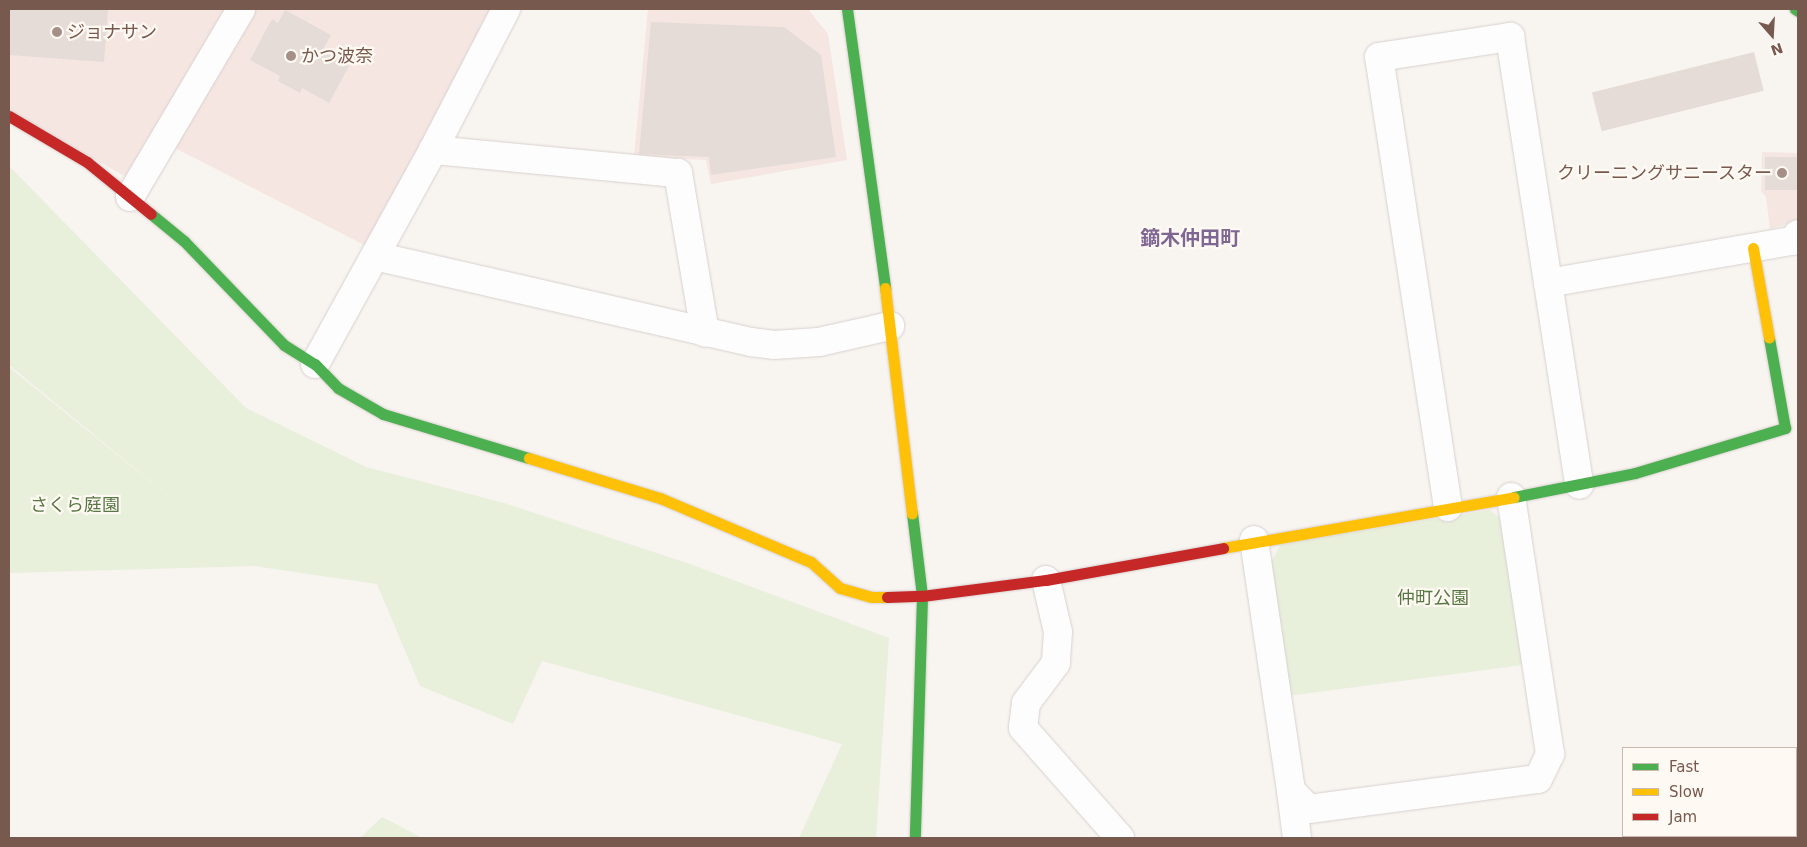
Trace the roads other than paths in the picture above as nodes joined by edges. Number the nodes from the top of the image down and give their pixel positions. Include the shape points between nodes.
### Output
1 (241, 9) edge
2 (506, 9) edge
3 (847, 9) edge
4 (9, 116) edge
5 (433, 150) junction
6 (130, 197) junction
7 (1798, 234) edge
8 (1753, 248) junction
9 (375, 256) junction
10 (1548, 282) junction
11 (890, 326) junction
12 (705, 333) junction
13 (315, 364) junction
14 (1579, 485) junction
15 (1511, 496) junction
16 (1448, 507) junction
17 (1254, 540) junction
18 (1046, 580) junction
19 (922, 596) junction
20 (1291, 791) junction
21 (915, 838) edge
22 (1120, 838) edge
23 (1297, 838) edge

1 - 6 street
2 - 5 street
3 - 11 street
4 - 6 street via 87,162
5 - 9 street
5 - 12 street via 678,173
6 - 13 street via 184,241 284,344
7 - 8 street via 1792,241
8 - 10 street
8 - 14 street via 1785,428 1635,473
9 - 12 street
9 - 13 street
10 - 14 street
10 - 16 street via 1510,37 1379,57
11 - 12 street via 819,342 774,345
11 - 19 street
13 - 19 street via 338,388 383,414 660,498 812,562 840,588 872,597
14 - 15 street
15 - 16 street
15 - 20 street via 1550,754 1538,779 1309,809
16 - 17 street
17 - 18 street
17 - 20 street
18 - 19 street
18 - 22 street via 1058,632 1056,663 1026,703 1023,728
19 - 21 street
20 - 23 street

